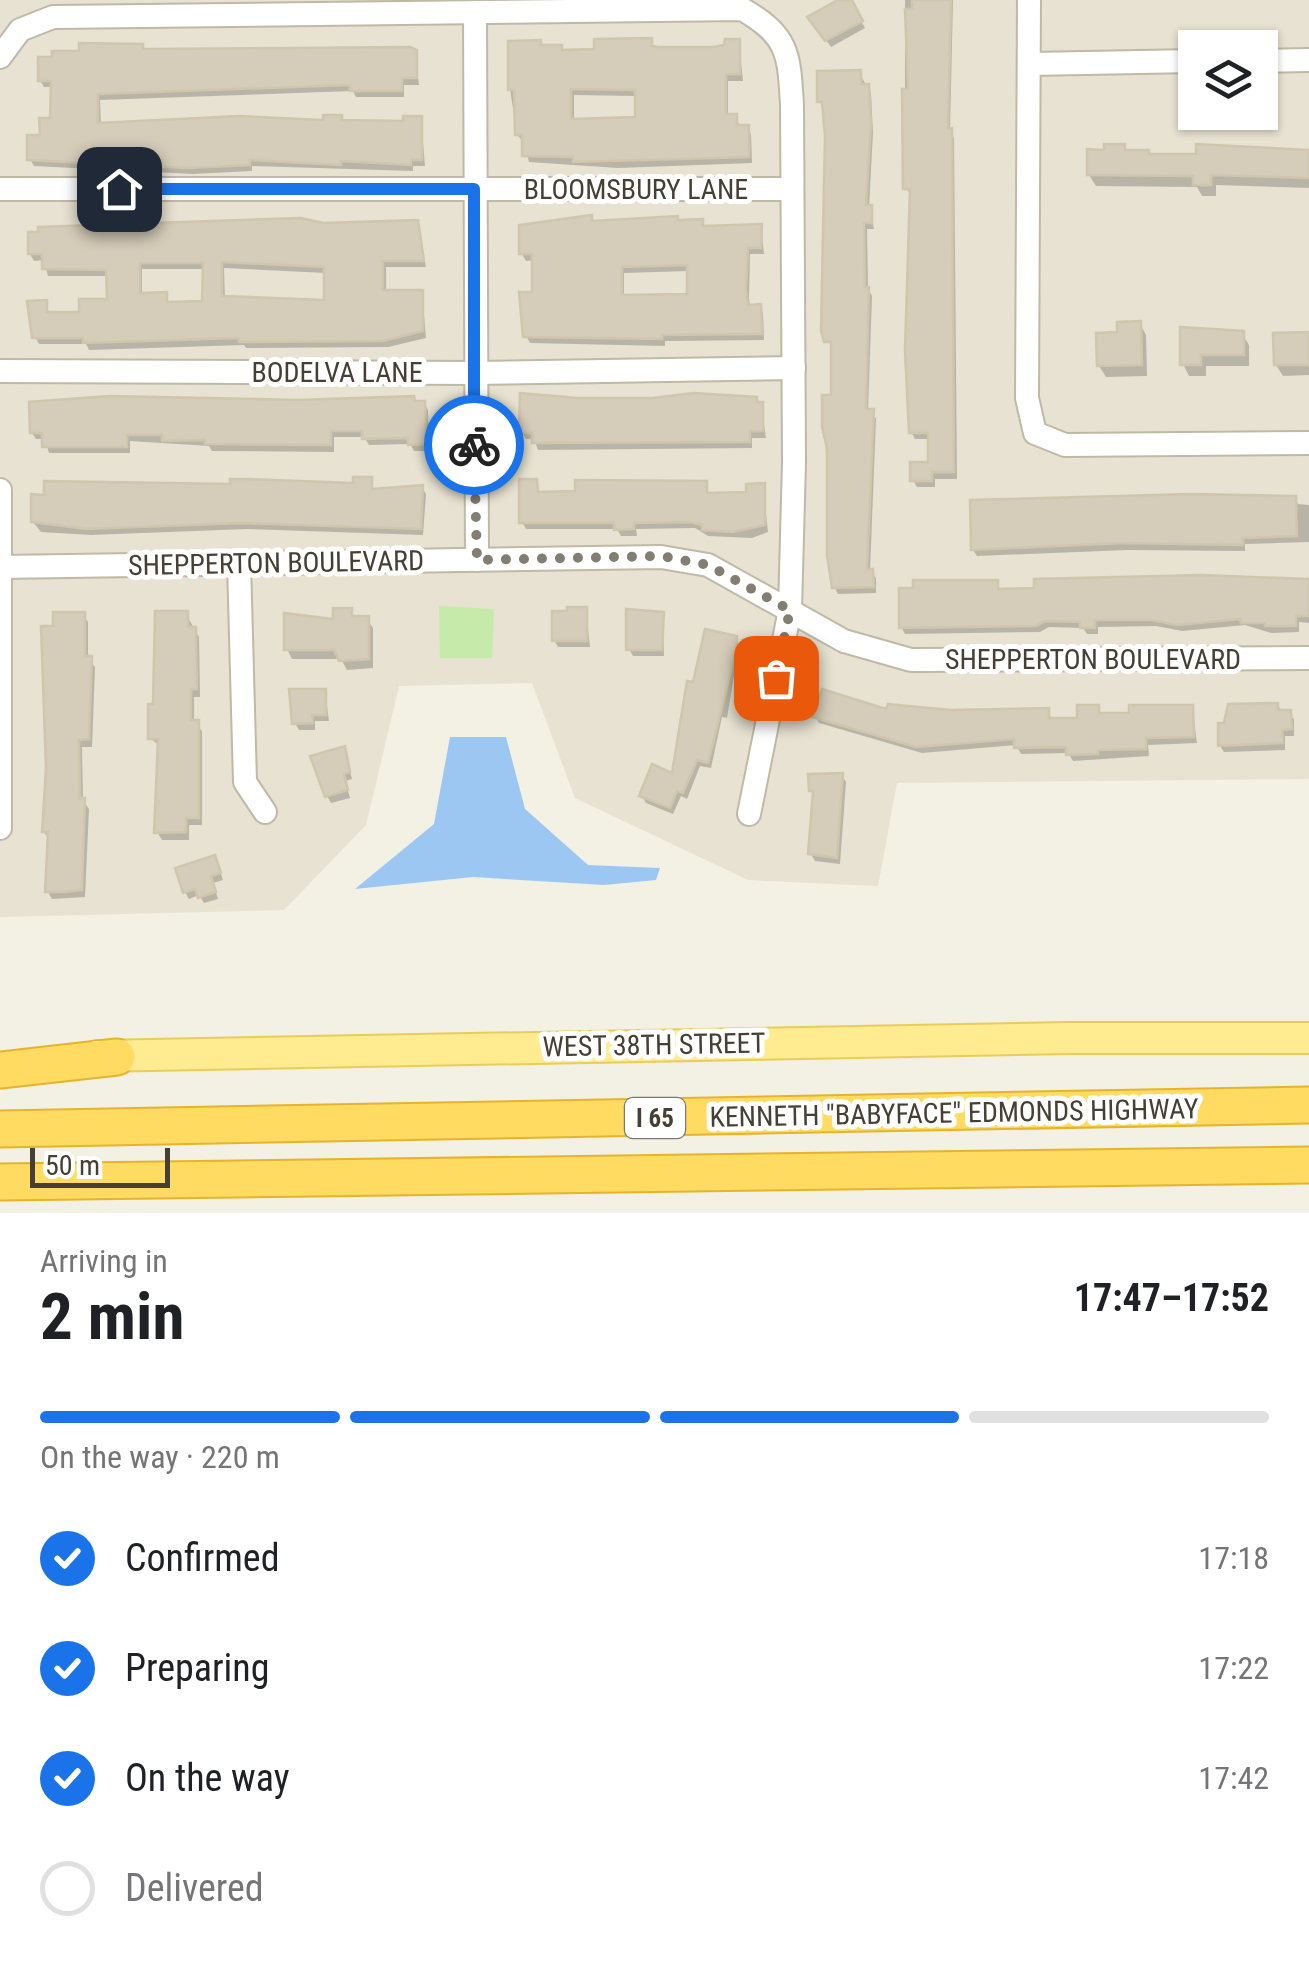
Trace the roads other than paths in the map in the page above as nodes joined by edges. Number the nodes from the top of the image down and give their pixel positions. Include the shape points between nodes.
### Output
1 (1029, 0) edge
2 (475, 12) junction
3 (0, 57) edge
4 (1278, 60) edge
5 (1309, 60) edge
6 (1178, 62) edge
7 (1030, 64) junction
8 (0, 189) edge
9 (474, 189) junction
10 (792, 189) junction
11 (794, 368) junction
12 (0, 370) edge
13 (474, 373) junction
14 (1309, 443) edge
15 (0, 490) edge
16 (477, 560) junction
17 (239, 564) junction
18 (2, 567) edge
19 (790, 610) junction
20 (1309, 658) edge
21 (264, 812) dead end
22 (749, 814) dead end
23 (0, 828) edge
24 (1309, 1038) edge
25 (0, 1054) edge
26 (117, 1056) junction
27 (0, 1070) edge
28 (1309, 1105) edge
29 (0, 1129) edge
30 (1309, 1165) edge
31 (0, 1182) edge

1 - 7 street
2 - 3 street via 53,17 20,30
2 - 9 street
2 - 10 street via 742,9 770,25 789,53
4 - 5 street
6 - 7 street
7 - 14 street via 1027,398 1035,432 1065,446
8 - 9 street, BLOOMSBURY LANE
9 - 10 street, BLOOMSBURY LANE
9 - 13 street
10 - 11 street
11 - 13 street, BODELVA LANE
11 - 19 street
12 - 13 street, BODELVA LANE
13 - 16 street
15 - 18 street
16 - 17 street, SHEPPERTON BOULEVARD
16 - 19 street, SHEPPERTON BOULEVARD via 661,556 708,565
17 - 18 street, SHEPPERTON BOULEVARD
17 - 21 street via 245,782
18 - 23 street
19 - 20 street, SHEPPERTON BOULEVARD via 844,642 911,660
19 - 22 street
24 - 26 main road, WEST 38TH STREET
25 - 26 main road, WEST 38TH STREET
26 - 27 highway
28 - 29 highway, KENNETH "BABYFACE" EDMONDS HIGHWAY / I 65
30 - 31 highway, KENNETH "BABYFACE" EDMONDS HIGHWAY / I 65

